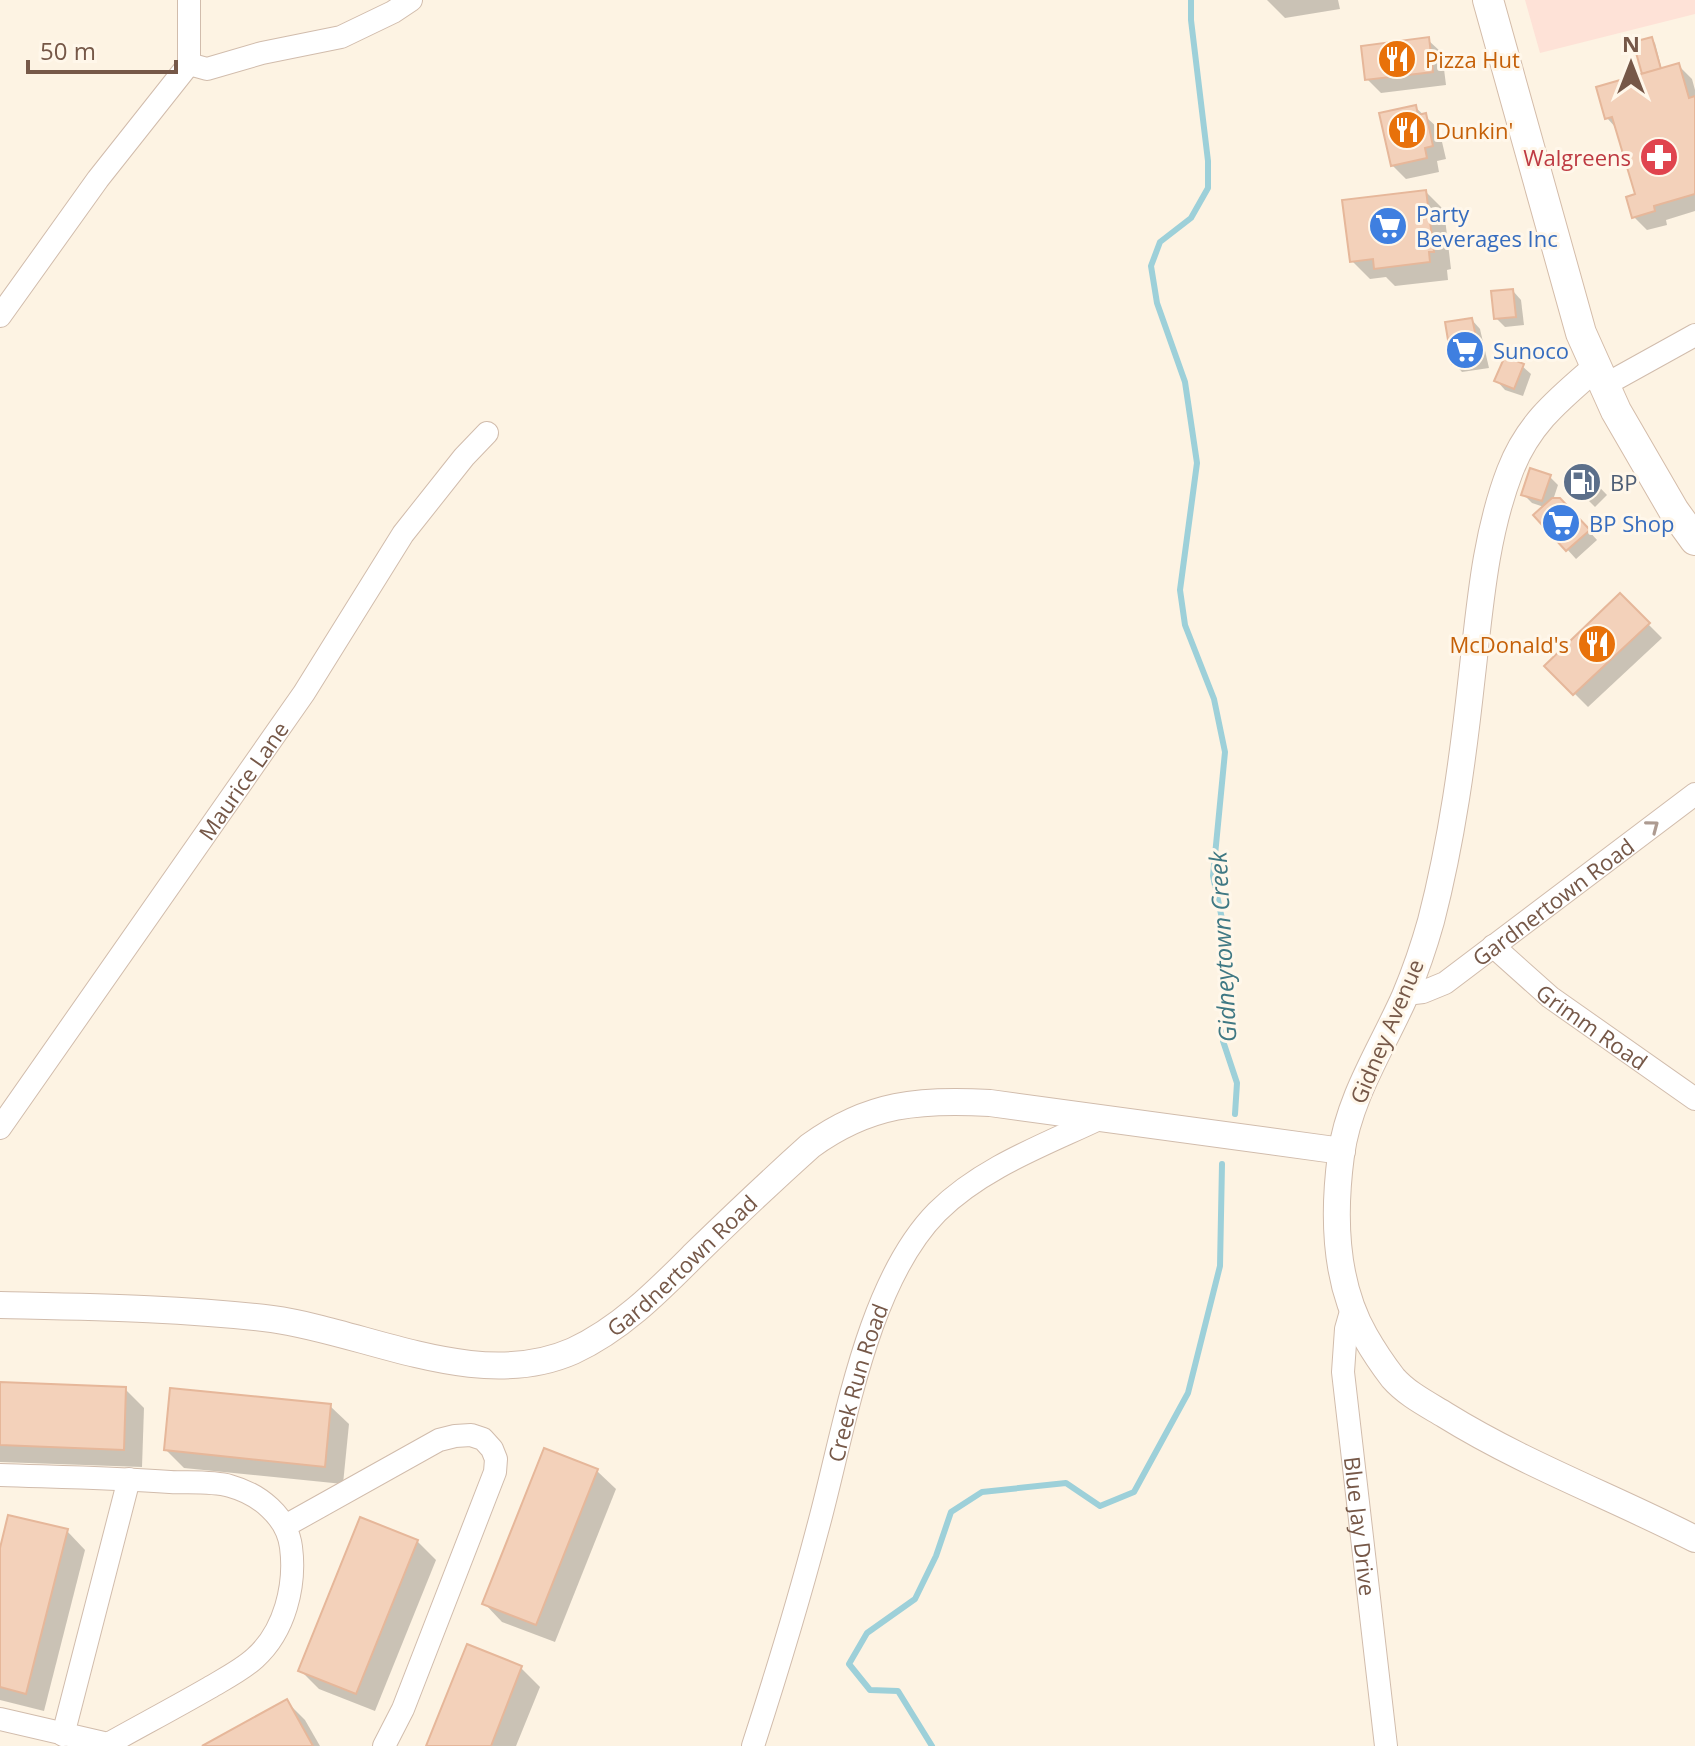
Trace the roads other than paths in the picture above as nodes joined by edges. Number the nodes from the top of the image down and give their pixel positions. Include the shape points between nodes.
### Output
1 (189, 0) edge
2 (411, 0) edge
3 (1488, 0) edge
4 (189, 64) junction
5 (0, 316) edge
6 (1695, 335) edge
7 (1599, 377) junction
8 (487, 433) dead end
9 (1695, 540) edge
10 (1695, 794) edge
11 (1493, 946) junction
12 (1406, 994) junction
13 (1695, 1099) edge
14 (1099, 1119) junction
15 (0, 1128) edge
16 (1342, 1151) junction
17 (0, 1305) edge
18 (1352, 1308) junction
19 (0, 1475) edge
20 (129, 1479) junction
21 (285, 1526) junction
22 (1695, 1539) edge
23 (0, 1719) edge
24 (63, 1735) junction
25 (109, 1745) edge
26 (384, 1746) edge
27 (753, 1746) edge
28 (1386, 1746) edge

1 - 4 street
2 - 4 street via 341,37 207,69
3 - 7 main road via 1555,246
4 - 5 street
6 - 7 street
7 - 9 main road
7 - 12 street, Gidney Avenue via 1553,404 1524,439 1509,474 1480,592 1456,807 1430,923
8 - 15 street, Maurice Lane via 403,534 304,693
11 -> 10 street, Gardnertown Road
11 - 12 street, Gardnertown Road via 1445,983
11 - 13 street, Grimm Road via 1550,997
12 - 16 street, Gidney Avenue via 1364,1080
14 - 16 street, Gardnertown Road
14 - 17 street, Gardnertown Road via 939,1100 902,1105 833,1129 772,1180 642,1306 573,1351 524,1364 456,1362 274,1319
14 - 27 street, Creek Run Road via 969,1186 907,1248 882,1299 853,1392
16 - 18 street, Gidney Avenue via 1336,1235
18 - 22 street, Gidney Avenue via 1393,1378 1412,1395 1478,1436
18 - 28 street, Blue Jay Drive via 1343,1372
19 - 20 street
20 - 21 street via 229,1485 269,1506
20 - 24 street
21 - 25 street via 292,1583 277,1628 255,1659
21 - 26 street via 439,1440 471,1435 492,1449 495,1472
23 - 24 street
24 - 25 street

